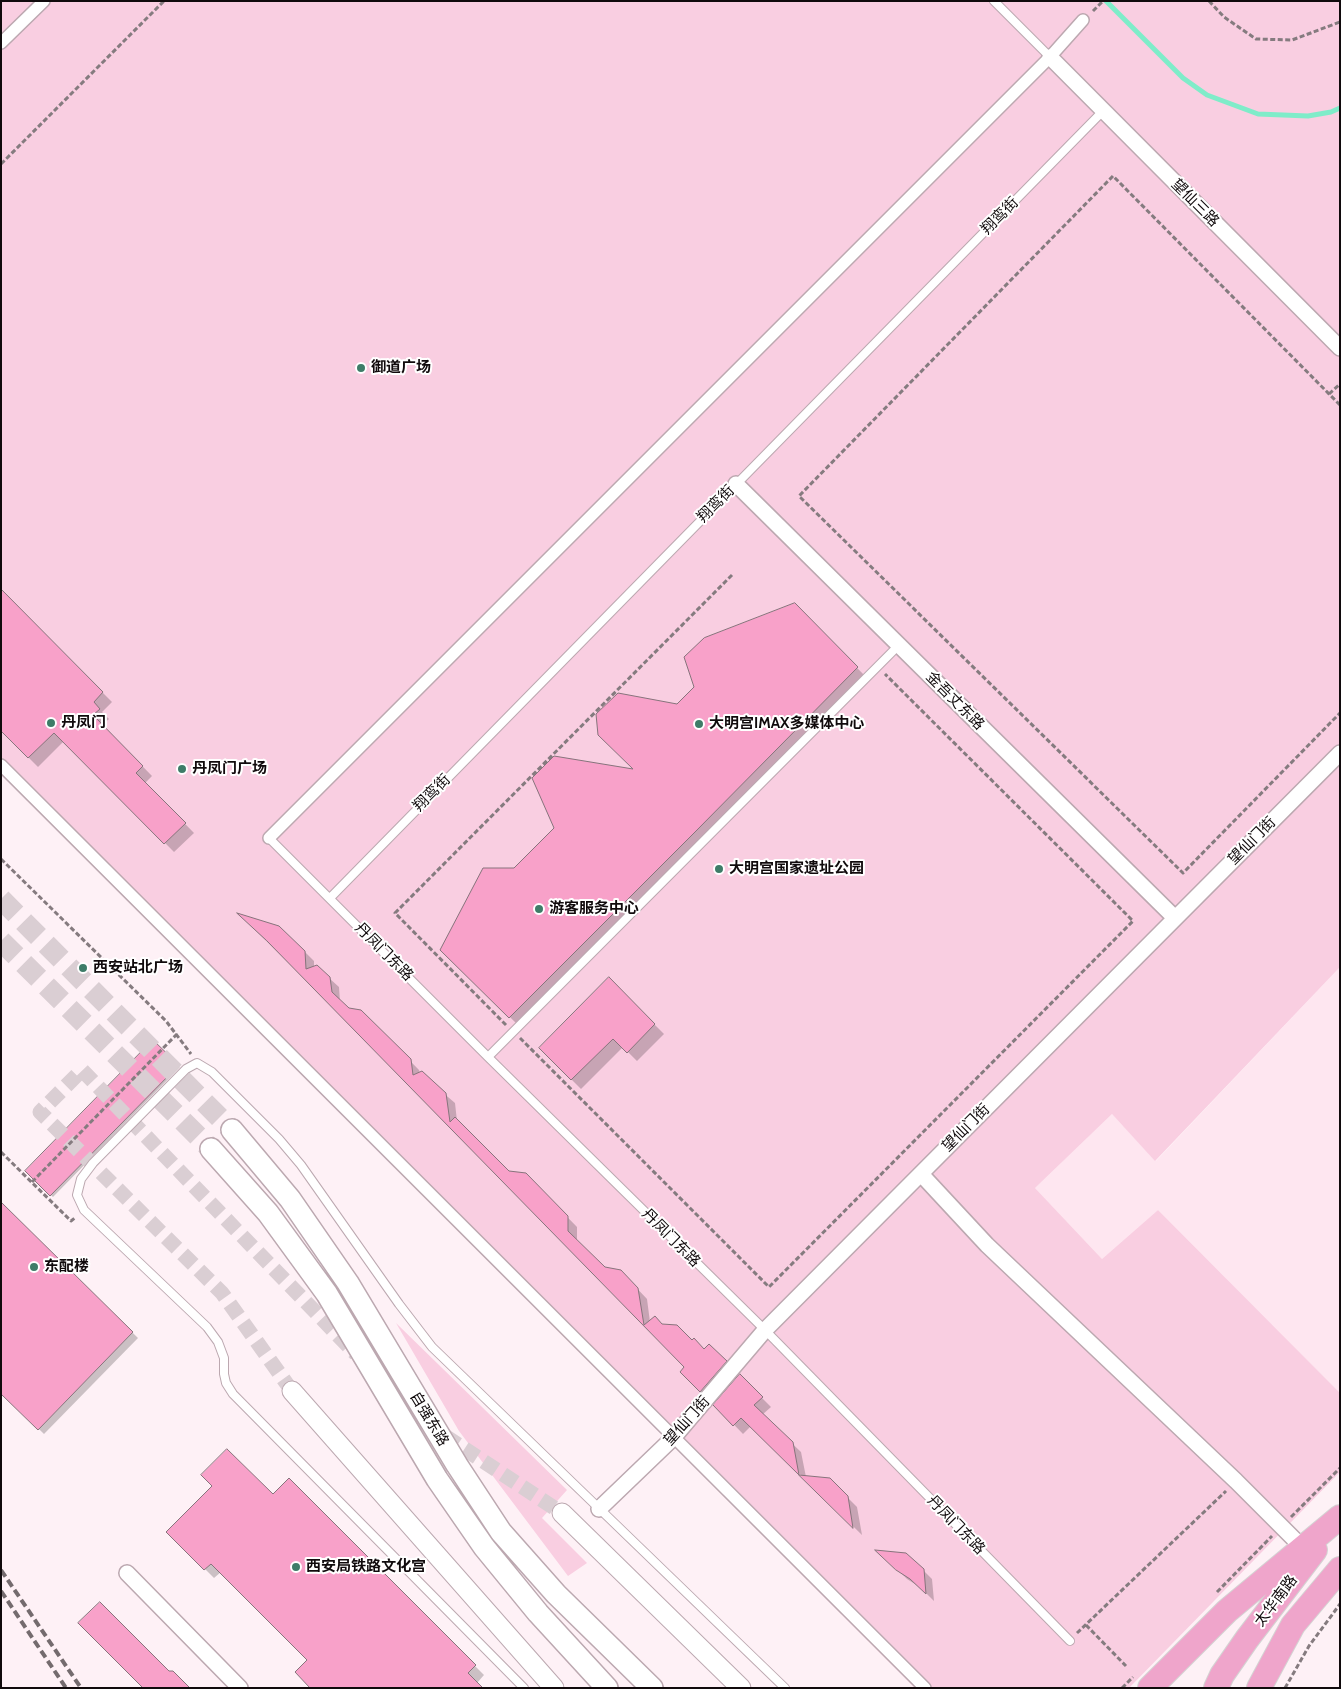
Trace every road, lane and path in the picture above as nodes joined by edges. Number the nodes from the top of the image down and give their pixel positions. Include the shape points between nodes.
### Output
1 (44, 1) edge
2 (164, 1) edge
3 (994, 1) edge
4 (1209, 1) edge
5 (1083, 20) dead end
6 (1340, 22) edge
7 (1, 43) edge
8 (1050, 57) junction
9 (1103, 111) junction
10 (1, 164) edge
11 (1340, 348) edge
12 (1340, 384) edge
13 (1329, 394) junction
14 (1340, 405) edge
15 (736, 484) junction
16 (732, 575) dead end
17 (899, 645) junction
18 (877, 667) junction
19 (1340, 713) edge
20 (1340, 753) edge
21 (1, 765) edge
22 (269, 838) joint
23 (1, 859) edge
24 (330, 898) junction
25 (1175, 918) junction
26 (514, 1032) junction
27 (177, 1034) junction
28 (488, 1057) junction
29 (197, 1063) junction
30 (232, 1130) tunnel mouth
31 (211, 1149) tunnel mouth
32 (1, 1152) edge
33 (921, 1174) junction
34 (32, 1182) junction
35 (84, 1210) junction
36 (765, 1330) junction
37 (292, 1391) tunnel mouth
38 (674, 1437) junction
39 (1340, 1468) edge
40 (1236, 1481) junction
41 (599, 1509) junction
42 (562, 1512) tunnel mouth
43 (1340, 1517) edge
44 (1282, 1526) junction
45 (1303, 1548) junction
46 (1340, 1569) edge
47 (127, 1572) dead end
48 (1212, 1597) dead end
49 (1340, 1604) edge
50 (1086, 1625) junction
51 (1070, 1641) joint
52 (1126, 1666) dead end
53 (1143, 1681) edge
54 (240, 1688) edge
55 (524, 1688) edge
56 (554, 1688) edge
57 (607, 1688) edge
58 (652, 1688) edge
59 (741, 1688) edge
60 (785, 1688) edge
61 (925, 1688) edge
62 (1122, 1688) edge
63 (1216, 1688) edge
64 (1259, 1688) edge
65 (1285, 1688) edge

1 - 7 street
2 - 10 path
3 - 8 lane
4 - 6 path via 1224,17 1256,39 1292,40
5 - 8 street
8 - 9 street, 望仙三路
8 - 22 street
9 - 11 street, 望仙三路
9 - 15 lane, 翔鸾街
12 - 13 path
13 - 14 path
13 - 19 path via 1113,176 799,496 1183,873
15 - 17 street, 金吾丈东路
15 - 24 lane, 翔鸾街
16 - 26 path via 395,913
17 - 18 lane
17 - 25 street, 金吾丈东路
18 - 26 lane
18 - 26 path via 1133,921 769,1287
20 - 25 street, 望仙门街
21 - 38 street
22 - 24 lane, 丹凤门东路
23 - 27 path
24 - 28 lane, 丹凤门东路
25 - 33 street, 望仙门街
26 - 28 lane
27 - 29 path
27 - 34 path
28 - 36 lane, 丹凤门东路
29 - 35 lane via 186,1069 93,1163 81,1179 77,1195
29 - 41 lane via 212,1072 301,1164 432,1347
30 - 58 main road, 自强东路 via 290,1199 348,1283 501,1532 556,1594
31 - 57 main road, 自强东路 via 268,1213 327,1294 437,1479 484,1547 538,1613
32 - 34 path
33 - 36 street, 望仙门街
33 - 40 street via 987,1246
34 - 35 path via 70,1221
35 - 55 lane via 207,1327 218,1342 224,1358 226,1382 233,1394
36 - 38 street, 望仙门街
36 - 51 lane, 丹凤门东路
37 - 56 street
38 - 41 street, 望仙门街
38 - 61 street
39 - 44 path
40 - 44 street
40 - 50 path
41 - 60 lane
42 - 59 street
43 - 45 main road
43 - 63 main road, 太华南路 via 1242,1646
44 - 45 street
44 - 48 path
45 - 53 main road
46 - 64 main road, 太华南路 via 1293,1625
47 - 54 street
49 - 65 path via 1309,1646
50 - 51 path
50 - 52 path
53 - 62 path

